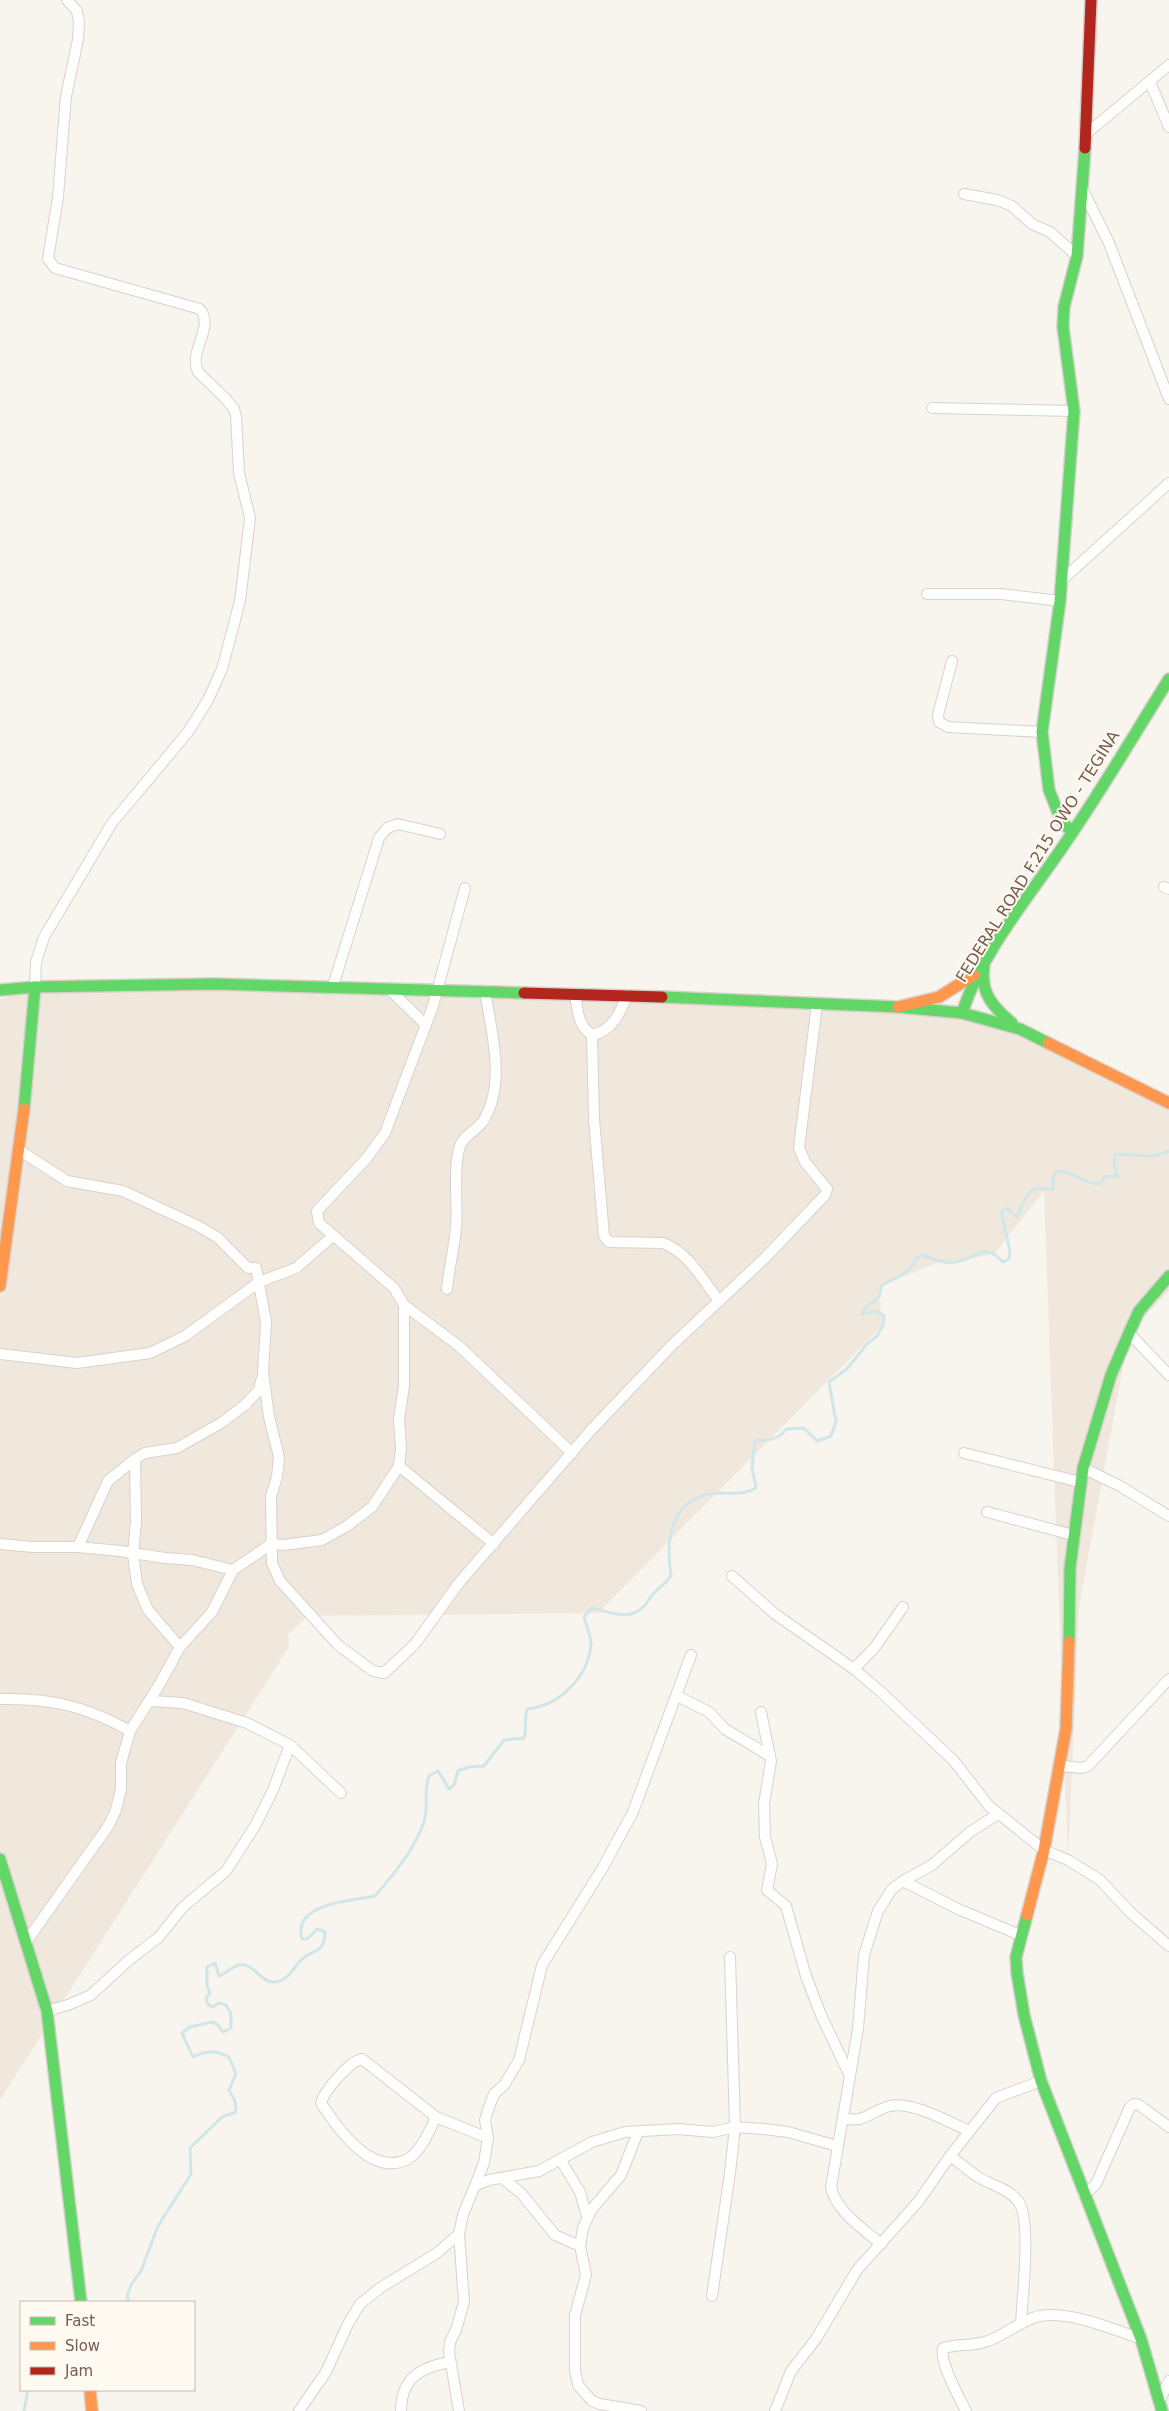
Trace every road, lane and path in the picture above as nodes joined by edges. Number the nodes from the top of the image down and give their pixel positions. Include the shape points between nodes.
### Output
1 (66, 0) edge
2 (1091, 0) edge
3 (1169, 65) edge
4 (1150, 82) junction
5 (1169, 127) edge
6 (1086, 134) junction
7 (1082, 188) junction
8 (964, 194) dead end
9 (1077, 256) junction
10 (1169, 399) edge
11 (932, 408) dead end
12 (1074, 411) junction
13 (1169, 483) edge
14 (1061, 581) junction
15 (927, 594) dead end
16 (1060, 601) junction
17 (952, 661) dead end
18 (1169, 679) edge
19 (1169, 693) edge
20 (1157, 696) junction
21 (1042, 732) junction
22 (1073, 832) junction
23 (440, 834) dead end
24 (465, 888) dead end
25 (984, 964) junction
26 (333, 986) junction
27 (34, 987) junction
28 (0, 990) edge
29 (390, 990) junction
30 (437, 991) junction
31 (484, 991) junction
32 (576, 994) junction
33 (627, 995) junction
34 (817, 1004) junction
35 (898, 1007) junction
36 (962, 1013) junction
37 (426, 1025) junction
38 (1020, 1029) junction
39 (592, 1035) junction
40 (1169, 1103) edge
41 (19, 1150) junction
42 (333, 1236) junction
43 (1169, 1276) edge
44 (259, 1282) junction
45 (0, 1286) edge
46 (447, 1289) dead end
47 (719, 1301) junction
48 (404, 1305) junction
49 (1129, 1333) junction
50 (0, 1354) edge
51 (264, 1372) junction
52 (1169, 1376) edge
53 (572, 1453) junction
54 (964, 1453) dead end
55 (135, 1459) junction
56 (399, 1466) junction
57 (1082, 1468) junction
58 (1080, 1482) junction
59 (986, 1512) dead end
60 (1169, 1516) edge
61 (1073, 1535) junction
62 (0, 1544) edge
63 (271, 1544) junction
64 (494, 1544) junction
65 (78, 1546) junction
66 (133, 1554) junction
67 (233, 1570) junction
68 (732, 1576) dead end
69 (903, 1607) dead end
70 (180, 1646) junction
71 (690, 1655) dead end
72 (854, 1669) junction
73 (1169, 1679) edge
74 (677, 1696) junction
75 (0, 1699) edge
76 (150, 1701) junction
77 (761, 1712) dead end
78 (130, 1731) junction
79 (290, 1745) junction
80 (770, 1756) junction
81 (1060, 1766) junction
82 (341, 1793) dead end
83 (998, 1814) junction
84 (1044, 1850) junction
85 (0, 1859) edge
86 (903, 1881) junction
87 (1020, 1935) junction
88 (26, 1942) junction
89 (1169, 1946) edge
90 (730, 1957) dead end
91 (47, 2011) junction
92 (849, 2074) junction
93 (1041, 2081) junction
94 (436, 2117) junction
95 (843, 2118) junction
96 (735, 2127) junction
97 (1169, 2128) edge
98 (638, 2132) junction
99 (969, 2132) junction
100 (488, 2138) junction
101 (837, 2146) junction
102 (950, 2156) junction
103 (560, 2159) junction
104 (502, 2178) junction
105 (477, 2185) junction
106 (1083, 2193) junction
107 (587, 2217) junction
108 (459, 2234) junction
109 (880, 2244) junction
110 (580, 2246) junction
111 (712, 2296) dead end
112 (81, 2301) edge
113 (1021, 2324) junction
114 (1141, 2339) junction
115 (450, 2362) junction
116 (1169, 2381) edge
117 (90, 2391) edge
118 (1161, 2405) edge
119 (92, 2411) edge
120 (299, 2411) edge
121 (401, 2411) edge
122 (459, 2411) edge
123 (641, 2411) edge
124 (775, 2411) edge
125 (966, 2411) edge

1 - 27 street via 77,11 78,40 66,96 58,197 48,259 55,268 200,308 206,323 195,366 234,410 239,473 250,518 240,601 215,685 188,732 112,823 97,847 44,937 36,962
2 - 6 street
3 - 4 street
4 - 5 street
4 - 6 street
6 - 7 street
7 - 9 street
7 - 10 street via 1109,243
8 - 9 street via 1012,206 1032,224 1050,232
9 - 12 street via 1064,307 1063,327
11 - 12 street
12 - 14 street
13 - 14 street
14 - 16 street
15 - 16 street via 1000,594
16 - 21 street
17 - 21 street via 939,722 948,727
18 - 20 street, FEDERAL ROAD F.215 OWO - TEGINA
19 - 20 street
20 - 22 street, FEDERAL ROAD F.215 OWO - TEGINA
21 - 22 street via 1049,790 1059,815
22 - 25 street, FEDERAL ROAD F.215 OWO - TEGINA
23 - 26 street via 398,824 387,828 379,838
24 - 30 street
25 - 35 street via 952,992 938,999
25 - 36 street, FEDERAL ROAD F.215 OWO - TEGINA via 969,991
25 - 38 street via 986,997 997,1011
26 - 27 street
26 - 29 street
27 - 28 street
27 - 41 street
29 - 30 street
29 - 37 street
30 - 31 street
30 - 37 street
31 - 32 street
31 - 46 street via 495,1090 484,1120 464,1138 458,1150 456,1229
32 - 33 street
32 - 39 street via 583,1029
33 - 34 street
33 - 39 street via 614,1022 603,1032
34 - 35 street
34 - 47 street via 799,1148 805,1162 827,1189 825,1195 764,1259
35 - 36 street
36 - 38 street
37 - 42 street via 386,1133 378,1146 317,1211 319,1223
38 - 40 street
39 - 47 street via 594,1118 604,1236 609,1242 663,1243 670,1246 694,1267
41 - 44 street via 67,1181 123,1190 198,1226 217,1237 248,1268 256,1268
41 - 45 street
42 - 44 street via 296,1268
42 - 48 street via 394,1288
43 - 49 street via 1145,1303
44 - 50 street via 185,1336 150,1353 77,1363
44 - 51 street via 266,1322
47 - 53 street via 632,1387
48 - 53 street via 459,1346
48 - 56 street via 404,1386 399,1419
49 - 52 street
49 - 57 street via 1111,1375
51 - 55 street via 259,1390 221,1423 177,1448 160,1449
51 - 63 street via 268,1417 279,1457 271,1496
53 - 64 street
54 - 58 street
55 - 65 street via 108,1481
55 - 66 street
56 - 63 street via 372,1507 340,1531 322,1540
56 - 64 street
57 - 58 street
57 - 60 street
58 - 61 street
59 - 61 street
61 - 81 street via 1069,1691
62 - 65 street
63 - 64 street via 276,1574 300,1605 338,1645 373,1671 384,1673 415,1644 458,1584
63 - 67 street
65 - 66 street
66 - 67 street via 192,1560
66 - 70 street via 137,1584 148,1610
67 - 70 street via 212,1612
68 - 72 street via 775,1614
69 - 72 street via 875,1647
70 - 76 street
71 - 74 street
72 - 83 street via 954,1761
73 - 81 street via 1088,1766
74 - 80 street via 709,1712 725,1729
74 - 100 street via 622,1835 542,1965 519,2060 504,2085 494,2094 488,2110 485,2120
75 - 78 street via 34,1698 60,1703 90,1711
76 - 78 street
76 - 79 street via 193,1705 248,1723
77 - 80 street
78 - 88 street via 121,1763 121,1789 110,1825
79 - 82 street
79 - 91 street via 255,1826 226,1871 191,1898 159,1937 91,1995
80 - 92 street via 764,1804 765,1837 772,1864 767,1890 786,1906 806,1976
81 - 84 street
83 - 84 street
83 - 86 street via 970,1832 932,1865
84 - 87 street
84 - 89 street via 1068,1860 1100,1880
85 - 88 street
86 - 87 street
86 - 92 street via 892,1889 870,1931
87 - 93 street via 1017,1973
88 - 91 street
90 - 96 street
91 - 112 street
92 - 95 street
93 - 99 street via 996,2098
93 - 106 street
94 - 94 street via 362,2059 356,2060 322,2097 321,2104 363,2154 380,2162 408,2159 418,2150
94 - 100 street
95 - 99 street via 860,2120 890,2106 904,2105
95 - 101 street
96 - 98 street via 713,2132 678,2129
96 - 101 street via 788,2132
96 - 111 street
97 - 106 street via 1139,2105 1130,2107 1096,2184
98 - 103 street via 624,2132 601,2139
98 - 107 street via 621,2175
99 - 102 street
100 - 105 street
101 - 109 street via 831,2187 833,2199
102 - 109 street via 918,2202
102 - 113 street via 1019,2202 1025,2242
103 - 104 street via 529,2174
103 - 107 street via 580,2192
104 - 105 street
104 - 110 street via 521,2193 555,2235
105 - 108 street via 463,2215
106 - 114 street
107 - 110 street
108 - 115 street via 464,2302 450,2342
108 - 120 street via 437,2253 360,2304 326,2372
109 - 124 street via 857,2270 816,2339 791,2371
110 - 123 street via 586,2275 575,2315 578,2385 584,2394 600,2404
113 - 114 street via 1044,2316 1069,2318
113 - 125 street via 984,2343 943,2348 947,2369
114 - 118 street
115 - 121 street via 421,2369 413,2377
115 - 122 street
116 - 118 street
117 - 119 street

